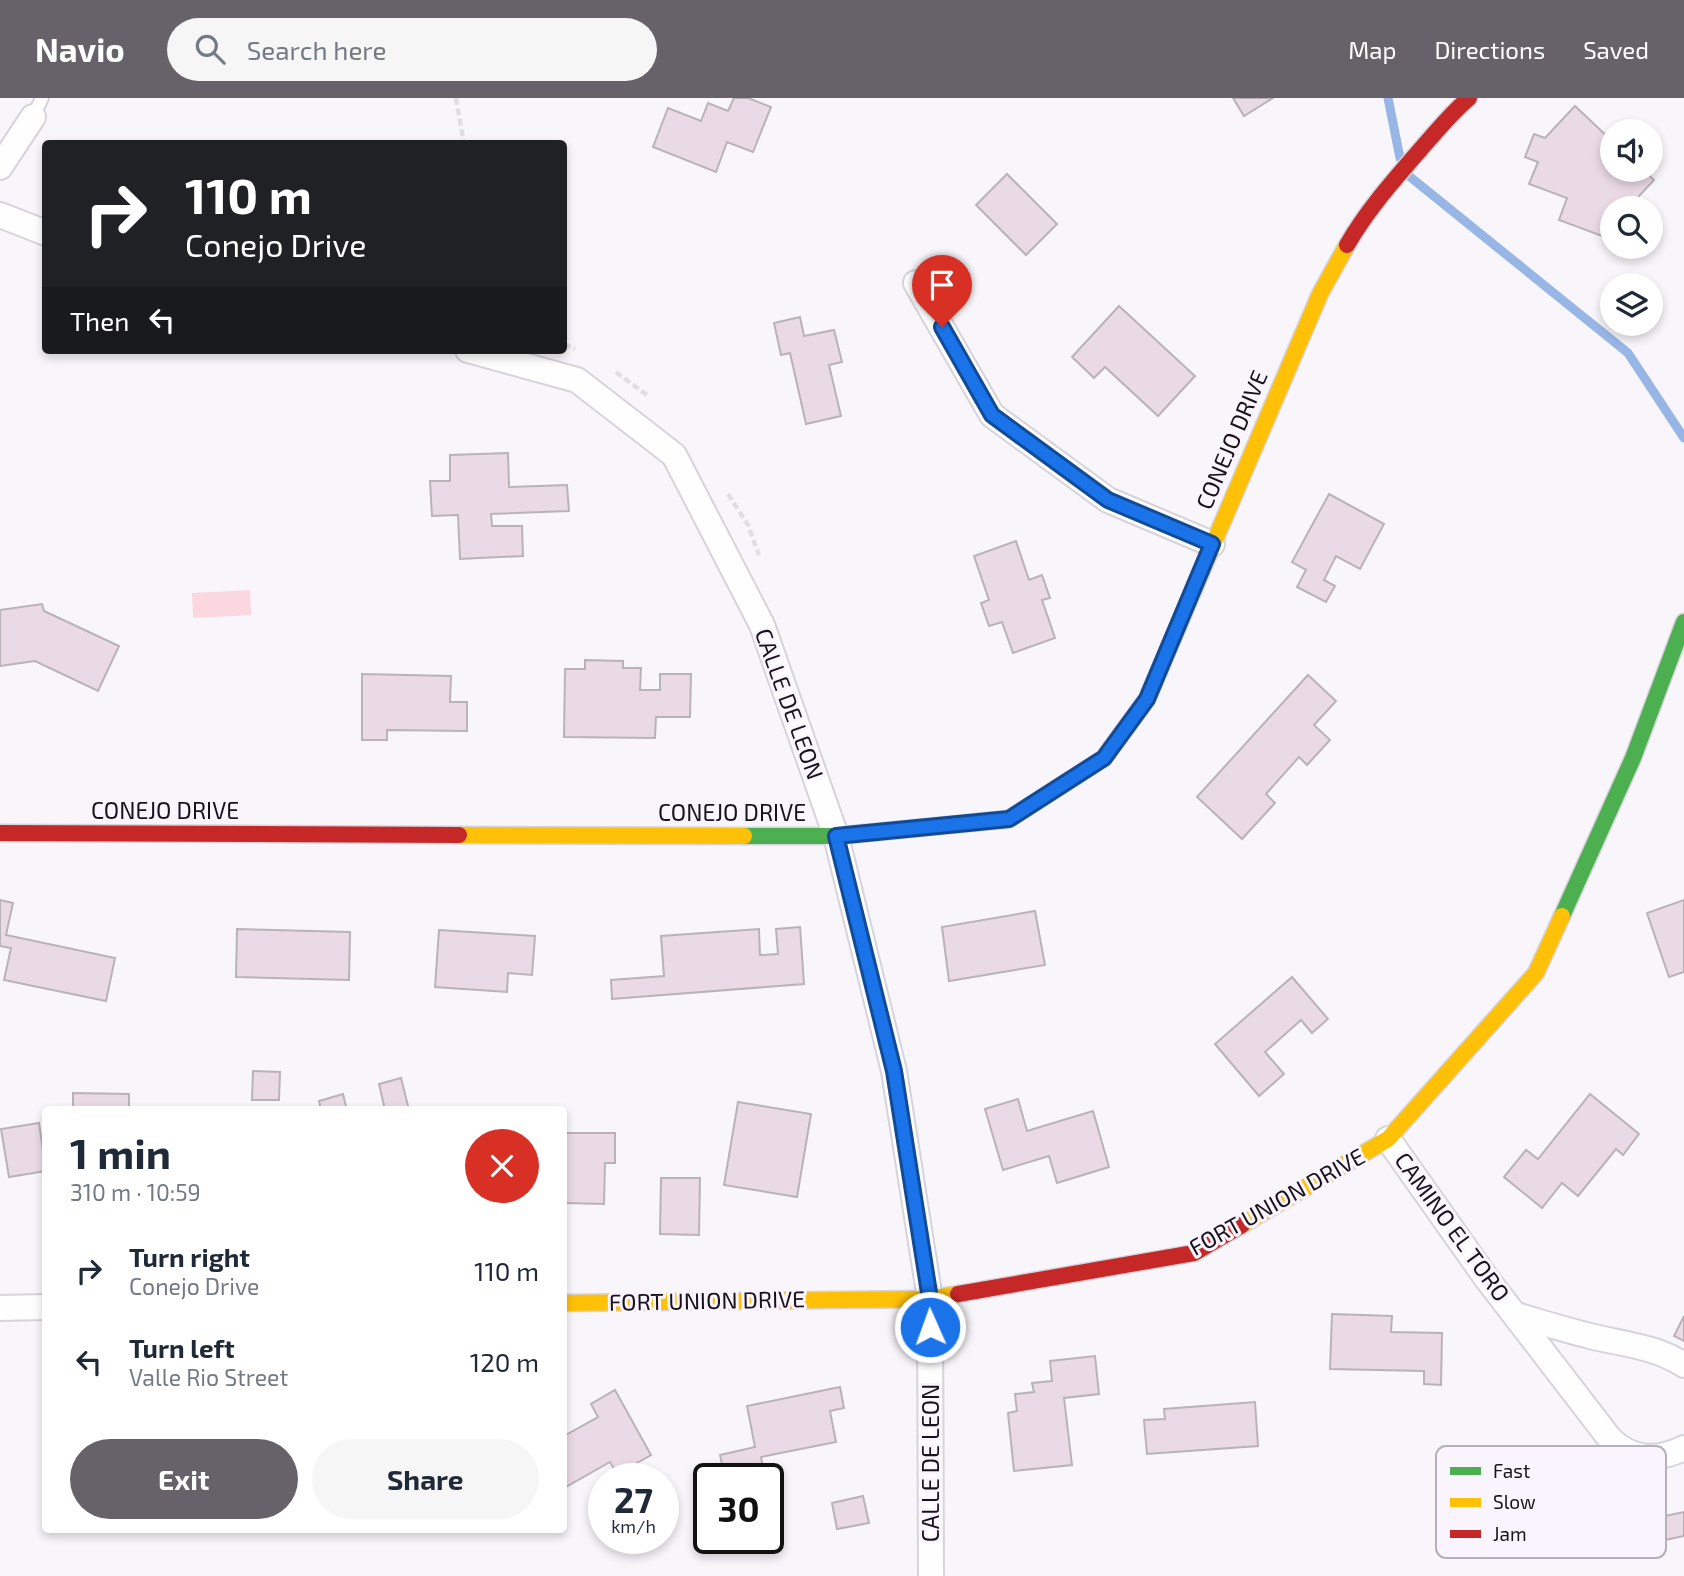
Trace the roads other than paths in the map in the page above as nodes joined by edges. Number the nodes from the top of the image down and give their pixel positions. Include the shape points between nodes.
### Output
1 (1469, 98) edge
2 (37, 107) edge
3 (0, 167) edge
4 (0, 215) edge
5 (42, 231) edge
6 (916, 283) dead end
7 (482, 354) edge
8 (1212, 544) junction
9 (1684, 622) edge
10 (0, 833) edge
11 (836, 836) junction
12 (1388, 1139) junction
13 (930, 1299) junction
14 (567, 1303) edge
15 (42, 1307) edge
16 (0, 1308) edge
17 (1516, 1315) junction
18 (1684, 1365) edge
19 (1618, 1446) edge
20 (1684, 1448) edge
21 (1666, 1454) edge
22 (931, 1576) edge

1 - 8 street, CONEJO DRIVE via 1358,226 1320,294
2 - 3 street
4 - 5 street
6 - 8 street via 992,415 1108,500
7 - 11 street, CALLE DE LEON via 576,380 674,455 762,625
8 - 11 street, CONEJO DRIVE via 1147,699 1104,758 1009,819
9 - 12 street, FORT UNION DRIVE via 1633,758 1536,973
10 - 11 street, CONEJO DRIVE
11 - 13 street, CALLE DE LEON via 894,1071
12 - 13 street, FORT UNION DRIVE via 1194,1253
12 - 17 street, CAMINO EL TORO
13 - 14 street, FORT UNION DRIVE
13 - 22 street, CALLE DE LEON
15 - 16 street
17 - 18 street, CAMINO EL TORO via 1637,1345
17 - 19 street, CAMINO EL TORO
20 - 21 street, CAMINO EL TORO

